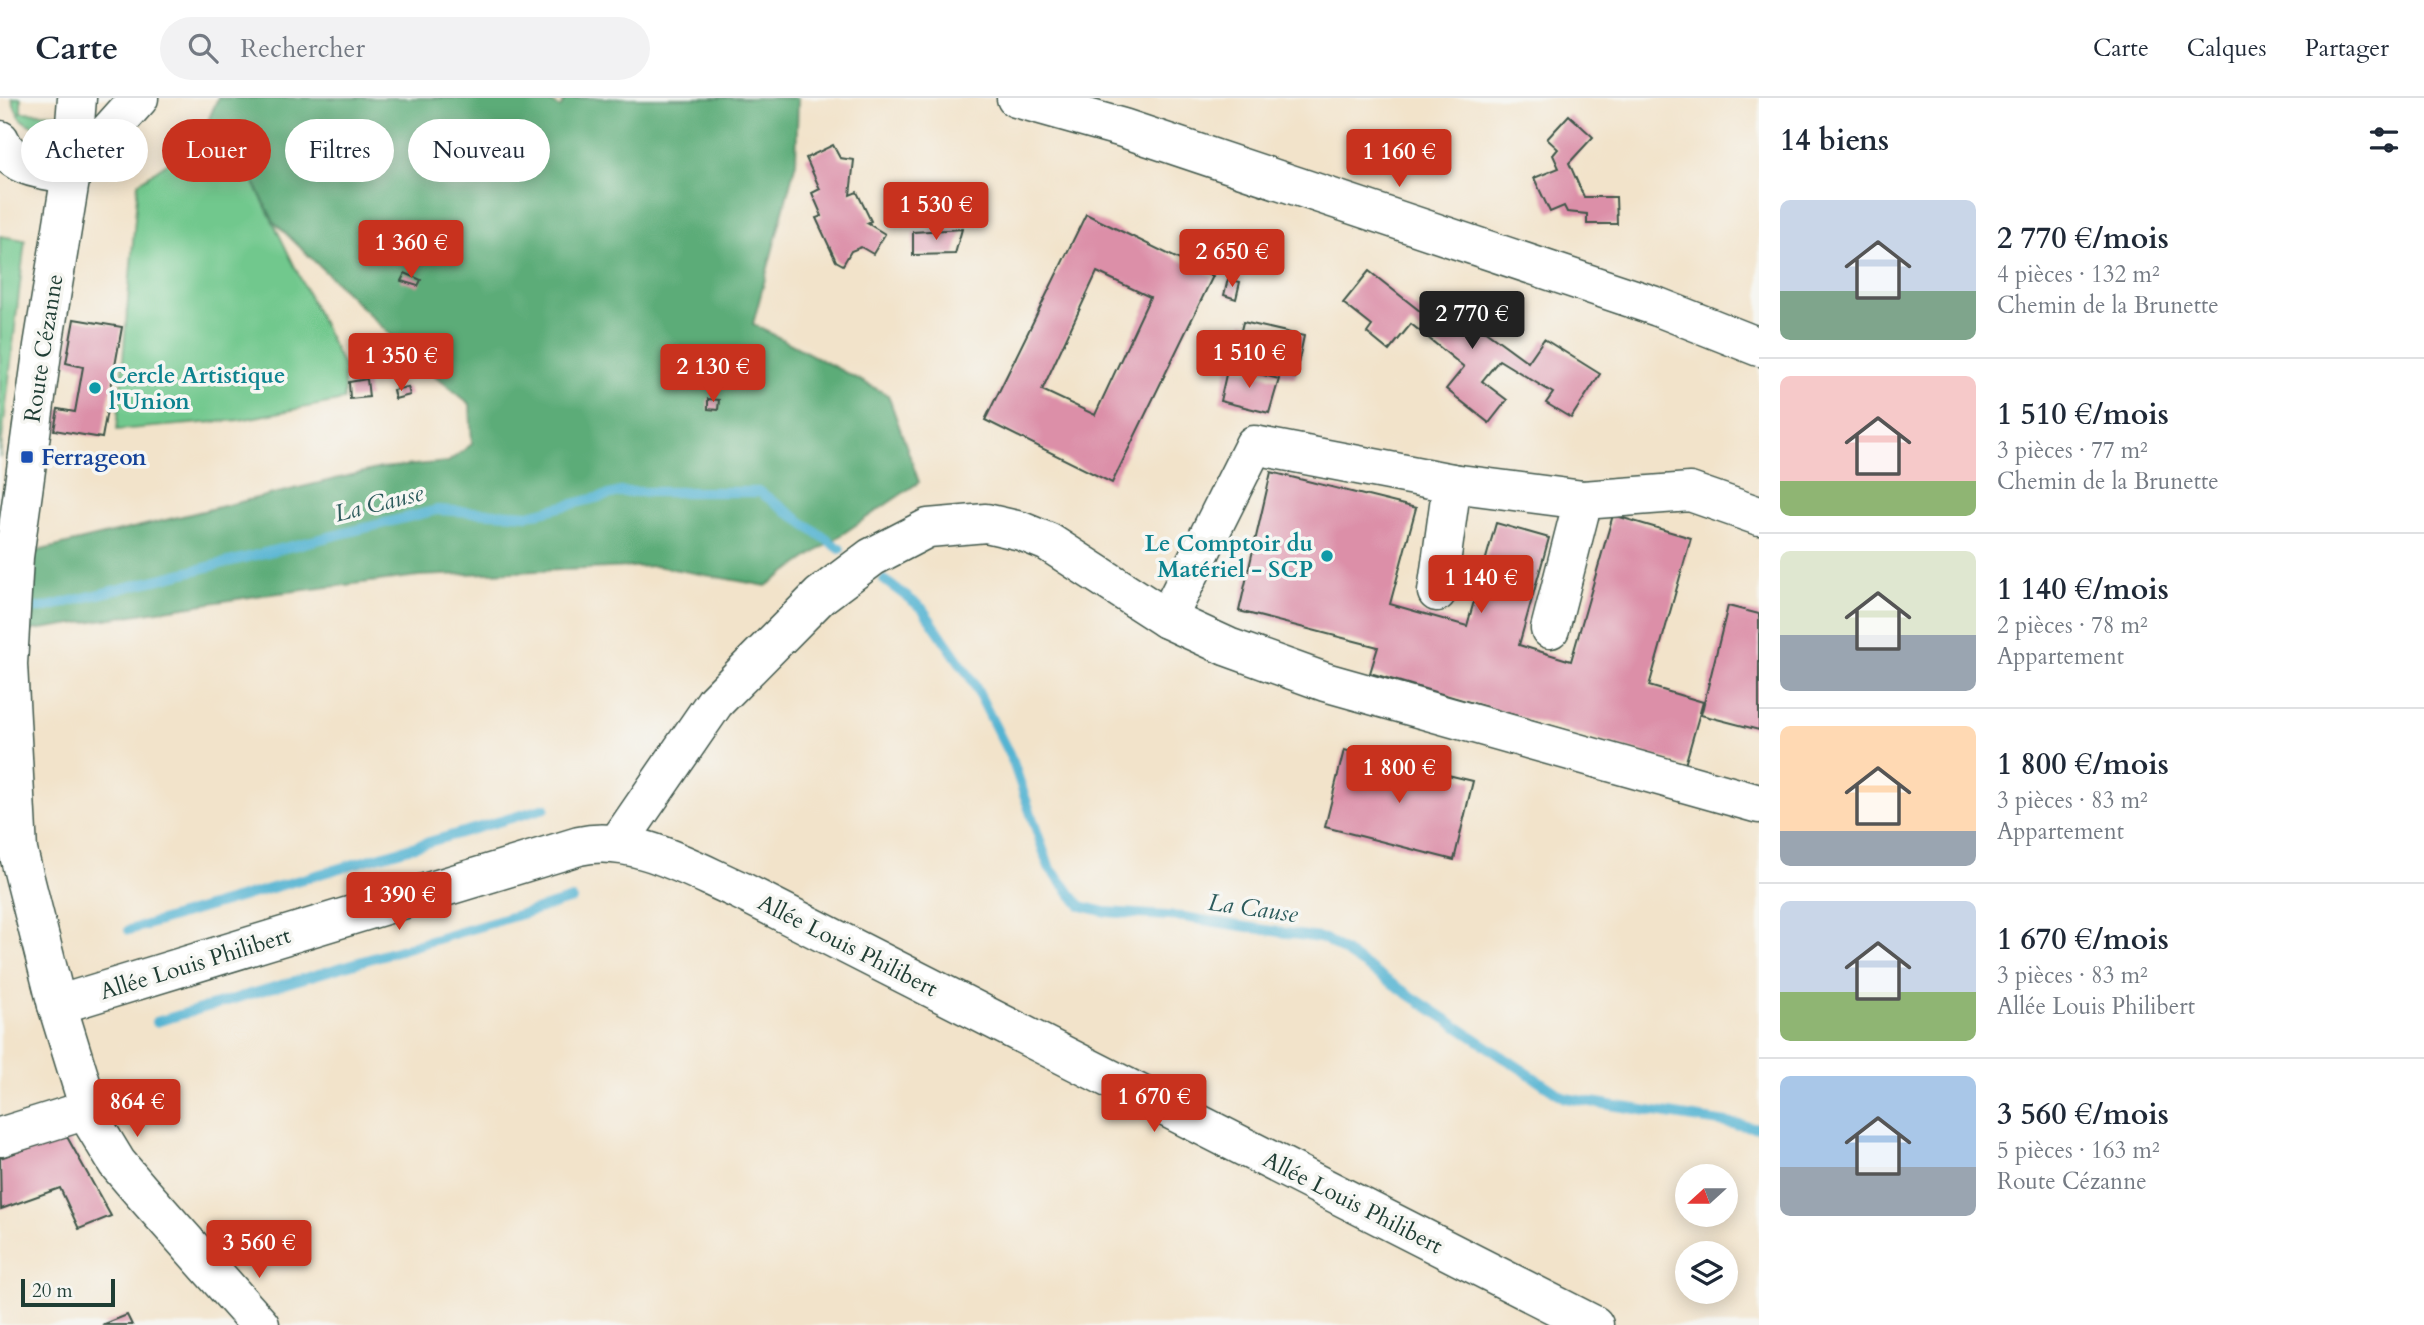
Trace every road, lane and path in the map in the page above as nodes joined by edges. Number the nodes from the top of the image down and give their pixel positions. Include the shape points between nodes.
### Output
1 (77, 98) edge
2 (139, 98) edge
3 (1016, 98) edge
4 (75, 119) edge
5 (120, 119) edge
6 (0, 140) edge
7 (21, 164) edge
8 (70, 182) edge
9 (1759, 347) edge
10 (1452, 483) junction
11 (1583, 500) junction
12 (1759, 516) edge
13 (1437, 592) dead end
14 (1167, 619) junction
15 (1550, 628) dead end
16 (1759, 804) edge
17 (618, 843) junction
18 (57, 1005) junction
19 (87, 1110) junction
20 (0, 1137) edge
21 (260, 1325) edge
22 (1594, 1325) edge

1 - 4 street, Route Cézanne
2 - 5 street
3 - 9 street via 1123,128 1658,307
6 - 7 street
8 - 18 street, Route Cézanne via 14,558 8,664 18,851
10 - 11 street
10 - 13 street
10 - 14 street via 1254,445
11 - 12 street via 1690,492
11 - 15 street
14 - 16 street via 1325,682
14 - 17 street via 1048,542 1021,531 986,523 928,528 872,557 820,596 762,651 715,702
17 - 18 street, Allée Louis Philibert via 579,846
17 - 22 street, Allée Louis Philibert via 741,891
18 - 19 street, Route Cézanne
19 - 20 street
19 - 21 street, Route Cézanne via 117,1163

